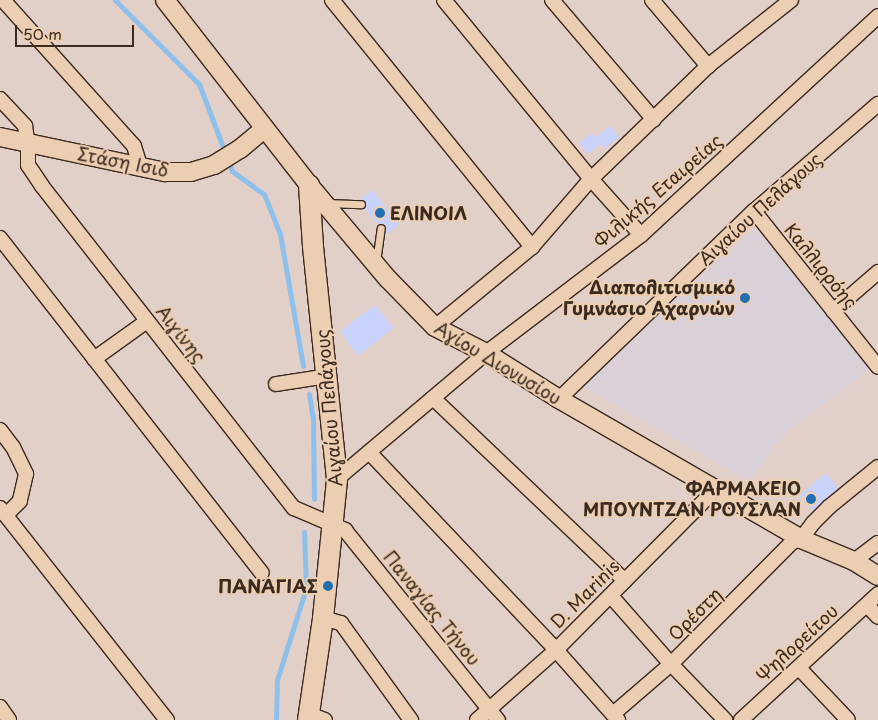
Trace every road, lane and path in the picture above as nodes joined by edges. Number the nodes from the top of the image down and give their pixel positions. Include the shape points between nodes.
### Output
1 (3, 0) edge
2 (332, 0) edge
3 (444, 0) edge
4 (552, 0) edge
5 (652, 0) edge
6 (169, 1) edge
7 (782, 2) edge
8 (878, 16) edge
9 (708, 66) junction
10 (0, 99) edge
11 (878, 104) edge
12 (654, 120) junction
13 (264, 128) junction
14 (0, 137) edge
15 (28, 144) junction
16 (140, 166) junction
17 (591, 179) junction
18 (309, 185) junction
19 (324, 203) junction
20 (361, 204) dead end
21 (754, 211) junction
22 (381, 228) dead end
23 (641, 236) junction
24 (0, 238) edge
25 (532, 247) junction
26 (375, 265) junction
27 (878, 272) edge
28 (833, 311) junction
29 (147, 321) junction
30 (435, 327) junction
31 (486, 353) junction
32 (94, 359) junction
33 (878, 367) edge
34 (328, 376) junction
35 (276, 384) dead end
36 (433, 398) junction
37 (559, 399) junction
38 (0, 430) edge
39 (369, 452) junction
40 (878, 467) edge
41 (337, 479) junction
42 (715, 490) junction
43 (3, 512) edge
44 (333, 523) junction
45 (801, 539) junction
46 (878, 543) edge
47 (854, 561) junction
48 (262, 573) dead end
49 (878, 576) edge
50 (625, 581) junction
51 (878, 594) edge
52 (611, 596) junction
53 (867, 605) junction
54 (878, 616) edge
55 (323, 618) junction
56 (556, 650) junction
57 (671, 664) junction
58 (798, 668) junction
59 (0, 707) edge
60 (494, 715) edge
61 (615, 717) edge
62 (314, 718) edge
63 (9, 720) edge
64 (167, 720) edge
65 (411, 720) edge
66 (477, 720) edge
67 (725, 720) edge
68 (741, 720) edge
69 (848, 720) edge

1 - 16 street via 134,146
2 - 25 street
3 - 17 street
4 - 12 street
5 - 9 street
6 - 13 street, Αγίου Διονυσίου
7 - 9 street
8 - 23 street, Φιλικής Εταιρείας
9 - 12 street
10 - 15 street, Αιγίνης via 25,126
11 - 21 street, Αιγαίου Πελάγους
12 - 17 street
13 - 16 street, Στάση Ισιδ via 214,165 182,172
13 - 18 street, Αγίου Διονυσίου
14 - 15 street, Στάση Ισιδ
15 - 16 street, Στάση Ισιδ
15 - 29 street, Αιγίνης via 28,165 42,186
17 - 23 street
17 - 25 street
18 - 19 street, Αγίου Διονυσίου
18 - 34 main road, Αιγαίου Πελάγους
19 - 20 lane
19 - 26 street, Αγίου Διονυσίου
21 - 28 street, Καλλιρρόης
21 - 37 street, Αιγαίου Πελάγους
22 - 26 lane
23 - 31 street, Φιλικής Εταιρείας
24 - 32 street
25 - 30 street
26 - 30 street, Αγίου Διονυσίου
27 - 28 street
28 - 33 street, Καλλιρρόης
29 - 32 street
29 - 44 street, Αιγίνης via 294,508
30 - 31 street, Αγίου Διονυσίου
31 - 36 street, Φιλικής Εταιρείας
31 - 37 street, Αγίου Διονυσίου
32 - 48 street
34 - 35 street
34 - 41 main road, Αιγαίου Πελάγους
36 - 39 street, Φιλικής Εταιρείας
36 - 50 street
37 - 42 street, Αγίου Διονυσίου
38 - 43 street via 13,447 26,474 20,501
39 - 41 street, Φιλικής Εταιρείας
39 - 56 street
40 - 45 street, Ορέστη via 829,507
41 - 44 main road, Αιγαίου Πελάγους
42 - 45 street, Αγίου Διονυσίου
42 - 50 street, D. Marinis
43 - 64 street
44 - 55 main road, Αιγαίου Πελάγους
44 - 60 street, Παναγίας Τήνου via 345,530
45 - 47 street, Αγίου Διονυσίου
45 - 57 street, Ορέστη via 792,542
46 - 47 street
47 - 49 street, Αγίου Διονυσίου
50 - 52 street, D. Marinis
51 - 53 street, Ψηλορείτου
52 - 56 street, D. Marinis
52 - 57 street
53 - 54 street
53 - 58 street, Ψηλορείτου
55 - 62 main road, Αιγαίου Πελάγους
55 - 65 street via 341,623
56 - 60 street, D. Marinis
56 - 61 street
57 - 61 street, Ορέστη
57 - 67 street
58 - 68 street, Ψηλορείτου
58 - 69 street
59 - 63 street
60 - 66 street, D. Marinis

